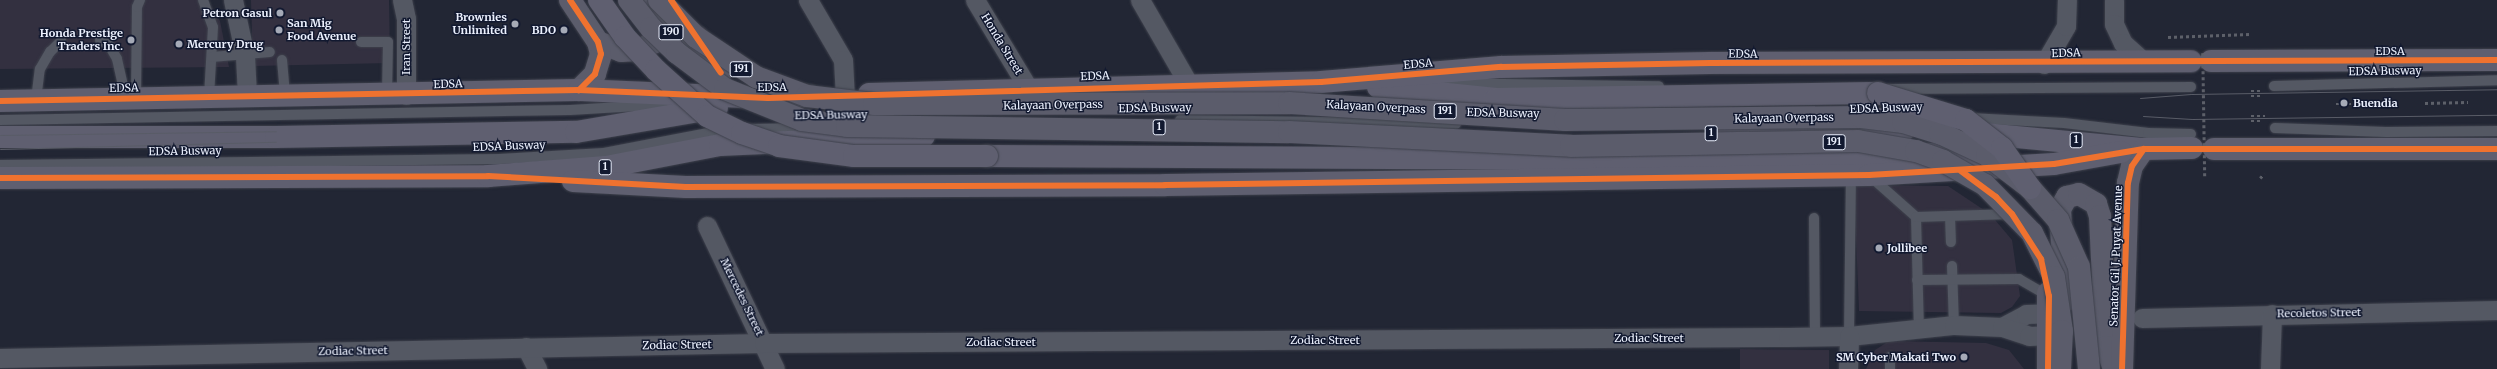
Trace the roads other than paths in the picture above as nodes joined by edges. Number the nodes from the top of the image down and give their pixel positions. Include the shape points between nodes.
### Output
1 (140, 0) edge
2 (203, 0) edge
3 (233, 0) edge
4 (402, 0) edge
5 (598, 0) edge
6 (630, 0) edge
7 (645, 0) edge
8 (808, 0) edge
9 (975, 0) edge
10 (1140, 0) edge
11 (2067, 0) edge
12 (2114, 0) edge
13 (669, 2) edge
14 (576, 8) edge
15 (667, 28) junction
16 (100, 40) dead end
17 (61, 41) dead end
18 (361, 42) dead end
19 (397, 42) junction
20 (598, 42) junction
21 (270, 52) dead end
22 (244, 56) junction
23 (212, 57) junction
24 (282, 60) dead end
25 (2497, 60) edge
26 (2143, 61) junction
27 (2044, 64) junction
28 (721, 73) junction
29 (2497, 80) edge
30 (1321, 82) junction
31 (1188, 84) junction
32 (2274, 86) dead end
33 (2191, 87) dead end
34 (1028, 88) junction
35 (1913, 89) junction
36 (579, 90) junction
37 (396, 95) junction
38 (844, 95) junction
39 (247, 96) junction
40 (285, 96) junction
41 (209, 97) junction
42 (131, 98) junction
43 (768, 98) junction
44 (36, 100) junction
45 (0, 101) edge
46 (0, 120) edge
47 (1914, 120) junction
48 (2275, 128) dead end
49 (2497, 131) edge
50 (0, 137) edge
51 (2192, 141) joint
52 (2144, 148) junction
53 (2214, 149) dead end
54 (2497, 149) edge
55 (0, 166) edge
56 (1961, 171) junction
57 (1860, 175) junction
58 (488, 176) junction
59 (0, 178) edge
60 (2030, 188) junction
61 (2012, 214) junction
62 (1950, 216) junction
63 (1916, 217) junction
64 (1814, 218) dead end
65 (707, 226) dead end
66 (1951, 242) dead end
67 (1952, 266) dead end
68 (1918, 280) junction
69 (1952, 280) junction
70 (2049, 305) junction
71 (2497, 310) edge
72 (2272, 314) junction
73 (2142, 318) dead end
74 (1954, 325) junction
75 (2002, 327) junction
76 (1919, 328) junction
77 (2050, 335) junction
78 (1815, 336) junction
79 (1849, 336) junction
80 (764, 343) junction
81 (526, 347) junction
82 (1890, 357) dead end
83 (0, 358) edge
84 (537, 369) edge
85 (775, 369) edge
86 (1848, 369) edge
87 (1890, 369) edge
88 (2048, 369) edge
89 (2055, 369) edge
90 (2060, 369) edge
91 (2089, 369) edge
92 (2114, 369) edge
93 (2122, 369) edge
94 (2270, 369) edge

1 - 42 lane via 137,7
2 - 23 lane via 213,27
3 - 22 street
4 - 19 street, Iran Street
5 - 52 highway, bridge via 625,37 656,70 707,116 742,133 779,146 822,153 909,158 1166,155 1612,159 1856,157
6 - 14 main road via 624,12 612,20 596,22
6 - 90 main road, Kalayaan Overpass / 191, bridge via 651,28 677,53 725,89 802,120 847,126 1296,132 1571,146 1858,141 1880,142 1916,151 1943,161 1980,182 2032,233 2055,284 2062,331
7 - 15 main road, 190
8 - 38 street via 843,60
9 - 34 street, Honda Street
10 - 31 street
11 - 27 street via 2066,26
12 - 26 street via 2114,24 2122,43
13 - 15 main road
13 - 28 main road
13 - 60 main road, Kalayaan Overpass / 191, bridge via 696,37 745,71 800,94 842,101 931,106 1290,103 1565,120 1884,118 1920,126 1988,155
14 - 20 main road
15 - 20 main road via 655,42 639,50 620,51
15 - 28 main road, 190
16 - 42 lane via 109,45 117,59
17 - 44 lane via 40,69
18 - 19 lane
19 - 37 street, Iran Street
20 - 36 main road via 601,62 595,74
21 - 22 lane
22 - 23 lane
22 - 39 street
23 - 41 lane
24 - 40 lane
25 - 26 highway, EDSA via 2202,58
26 - 27 highway, EDSA
27 - 30 highway, EDSA via 1710,63 1501,67
28 - 43 main road, 190
29 - 32 lane, EDSA Busway
30 - 31 highway, EDSA
30 - 35 lane, EDSA Busway
30 - 60 highway, bridge via 1496,99 1878,93 1966,120 2002,148
31 - 34 highway, EDSA
33 - 35 lane, EDSA Busway
34 - 38 highway, EDSA
35 - 47 lane via 1922,91 1927,105
36 - 37 highway, EDSA
36 - 43 highway, EDSA
37 - 40 highway, EDSA
38 - 43 highway, EDSA
39 - 40 highway, EDSA
39 - 41 highway, EDSA
41 - 42 highway, EDSA
42 - 44 highway, EDSA
43 - 46 lane via 570,110
43 - 50 highway via 659,120 576,132 276,137
44 - 45 highway, EDSA
47 - 51 lane, EDSA Busway via 2028,120 2148,133
47 - 55 lane, EDSA Busway via 1601,128 1167,120 715,130 604,153 499,159
48 - 49 lane via 2386,132
51 - 52 highway, 1
52 - 56 highway, 1 via 2054,164
52 - 58 highway, 1 via 1946,130 1824,129 1598,138 1167,127 720,145 606,167
52 - 93 main road, Senator Gil J. Puyat Avenue via 2132,166 2128,183
53 - 54 highway
56 - 57 highway, 1
56 - 61 main road via 1996,197
57 - 58 highway, 1 via 1165,185 686,187
57 - 63 lane
57 - 79 lane
58 - 59 highway, 1
60 - 91 main road, Kalayaan Overpass / 191, bridge via 2058,220 2079,267
61 - 62 lane
61 - 70 main road via 2041,259
62 - 63 lane
62 - 66 lane
63 - 68 lane
64 - 78 lane
65 - 80 street, Mercedes Street
67 - 69 lane
68 - 69 lane
68 - 76 lane
69 - 70 lane via 2019,279
69 - 74 lane
70 - 75 street
70 - 77 main road
71 - 72 street, Recoletos Street
72 - 73 street, Recoletos Street
72 - 94 street
74 - 75 street, Zodiac Street
74 - 76 street, Zodiac Street
75 - 77 street, Zodiac Street via 2029,336
76 - 79 street, Zodiac Street
77 - 88 main road
78 - 79 street, Zodiac Street
78 - 80 street, Zodiac Street
79 - 86 street
80 - 81 street, Zodiac Street
80 - 85 street, Mercedes Street
81 - 83 street, Zodiac Street
81 - 84 street
82 - 87 lane
89 - 92 main road via 2065,354 2068,339 2060,209 2067,197 2079,194 2096,204 2100,216 2106,347

